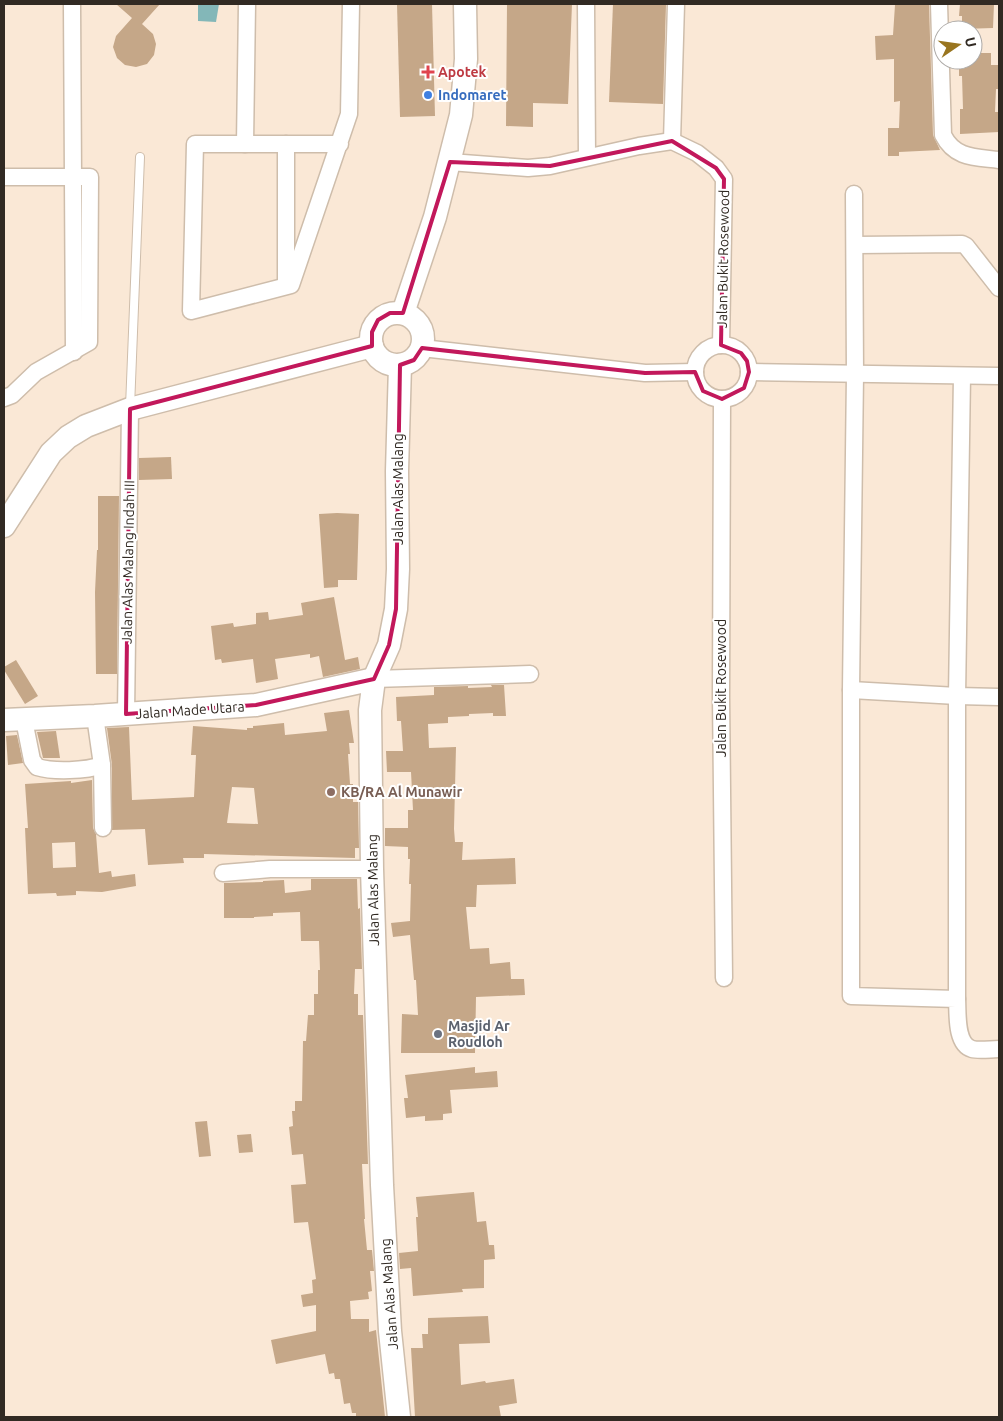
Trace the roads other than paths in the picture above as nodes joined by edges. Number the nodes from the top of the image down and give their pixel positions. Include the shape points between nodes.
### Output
1 (72, 4) edge
2 (247, 4) edge
3 (352, 4) edge
4 (465, 4) edge
5 (586, 4) edge
6 (676, 4) edge
7 (939, 4) edge
8 (672, 141) junction
9 (245, 144) junction
10 (286, 144) junction
11 (340, 144) junction
12 (140, 157) dead end
13 (587, 157) junction
14 (999, 160) edge
15 (450, 162) junction
16 (4, 177) edge
17 (73, 177) junction
18 (854, 194) dead end
19 (856, 245) junction
20 (286, 286) junction
21 (999, 288) edge
22 (403, 313) junction
23 (721, 345) junction
24 (372, 346) junction
25 (422, 348) junction
26 (400, 365) junction
27 (695, 372) junction
28 (749, 372) junction
29 (856, 374) junction
30 (962, 376) junction
31 (999, 376) edge
32 (4, 398) edge
33 (722, 399) junction
34 (130, 409) junction
35 (4, 526) edge
36 (530, 674) dead end
37 (374, 679) junction
38 (851, 690) junction
39 (958, 696) junction
40 (999, 697) edge
41 (126, 714) junction
42 (95, 716) junction
43 (14, 720) edge
44 (102, 765) junction
45 (103, 828) dead end
46 (372, 869) junction
47 (223, 873) dead end
48 (724, 978) dead end
49 (957, 999) junction
50 (999, 1049) edge
51 (399, 1417) edge

1 - 17 street
2 - 9 street
3 - 11 street via 349,114
4 - 15 main road via 462,115
5 - 13 street
6 - 8 street
7 - 14 street via 943,135 949,146 962,155
8 - 13 street
8 - 23 street, Jalan Bukit Rosewood via 697,153 724,179
9 - 10 street
9 - 20 street via 195,144 191,311
10 - 11 street
10 - 20 street
11 - 20 street via 290,284
12 - 34 lane
13 - 15 street via 528,168
15 - 22 main road
16 - 17 street
17 - 32 street via 74,352 36,372 12,395
18 - 19 street
19 - 21 street via 962,244
19 - 29 street
22 - 24 main road via 390,313 378,320 372,332
22 - 25 main road via 416,321 423,334
23 - 27 street via 703,354
23 - 28 street via 740,353 747,361
24 - 26 main road via 383,361
24 - 34 main road
25 - 26 main road via 414,360
25 - 27 street via 645,373
26 - 37 main road, Jalan Alas Malang via 396,609 389,645
27 - 33 street via 703,391
28 - 29 street
28 - 33 street via 744,388 730,398
29 - 30 street
29 - 38 street
30 - 31 street
30 - 39 street
33 - 48 street, Jalan Bukit Rosewood via 720,697
34 - 35 main road via 86,426 68,437 51,453
34 - 41 street, Jalan Alas Malang Indah III
36 - 37 street
37 - 41 main road, Jalan Made Utara via 256,705
37 - 46 main road, Jalan Alas Malang via 370,710
38 - 39 street
38 - 49 street via 851,996
39 - 40 street
39 - 49 street
41 - 42 main road, Jalan Made Utara
42 - 43 main road, Jalan Made Utara
42 - 44 street
43 - 44 street via 37,767 87,769
44 - 45 street
46 - 47 street via 270,869
46 - 51 main road, Jalan Alas Malang via 382,1185 390,1331
49 - 50 street via 963,1043 971,1049

